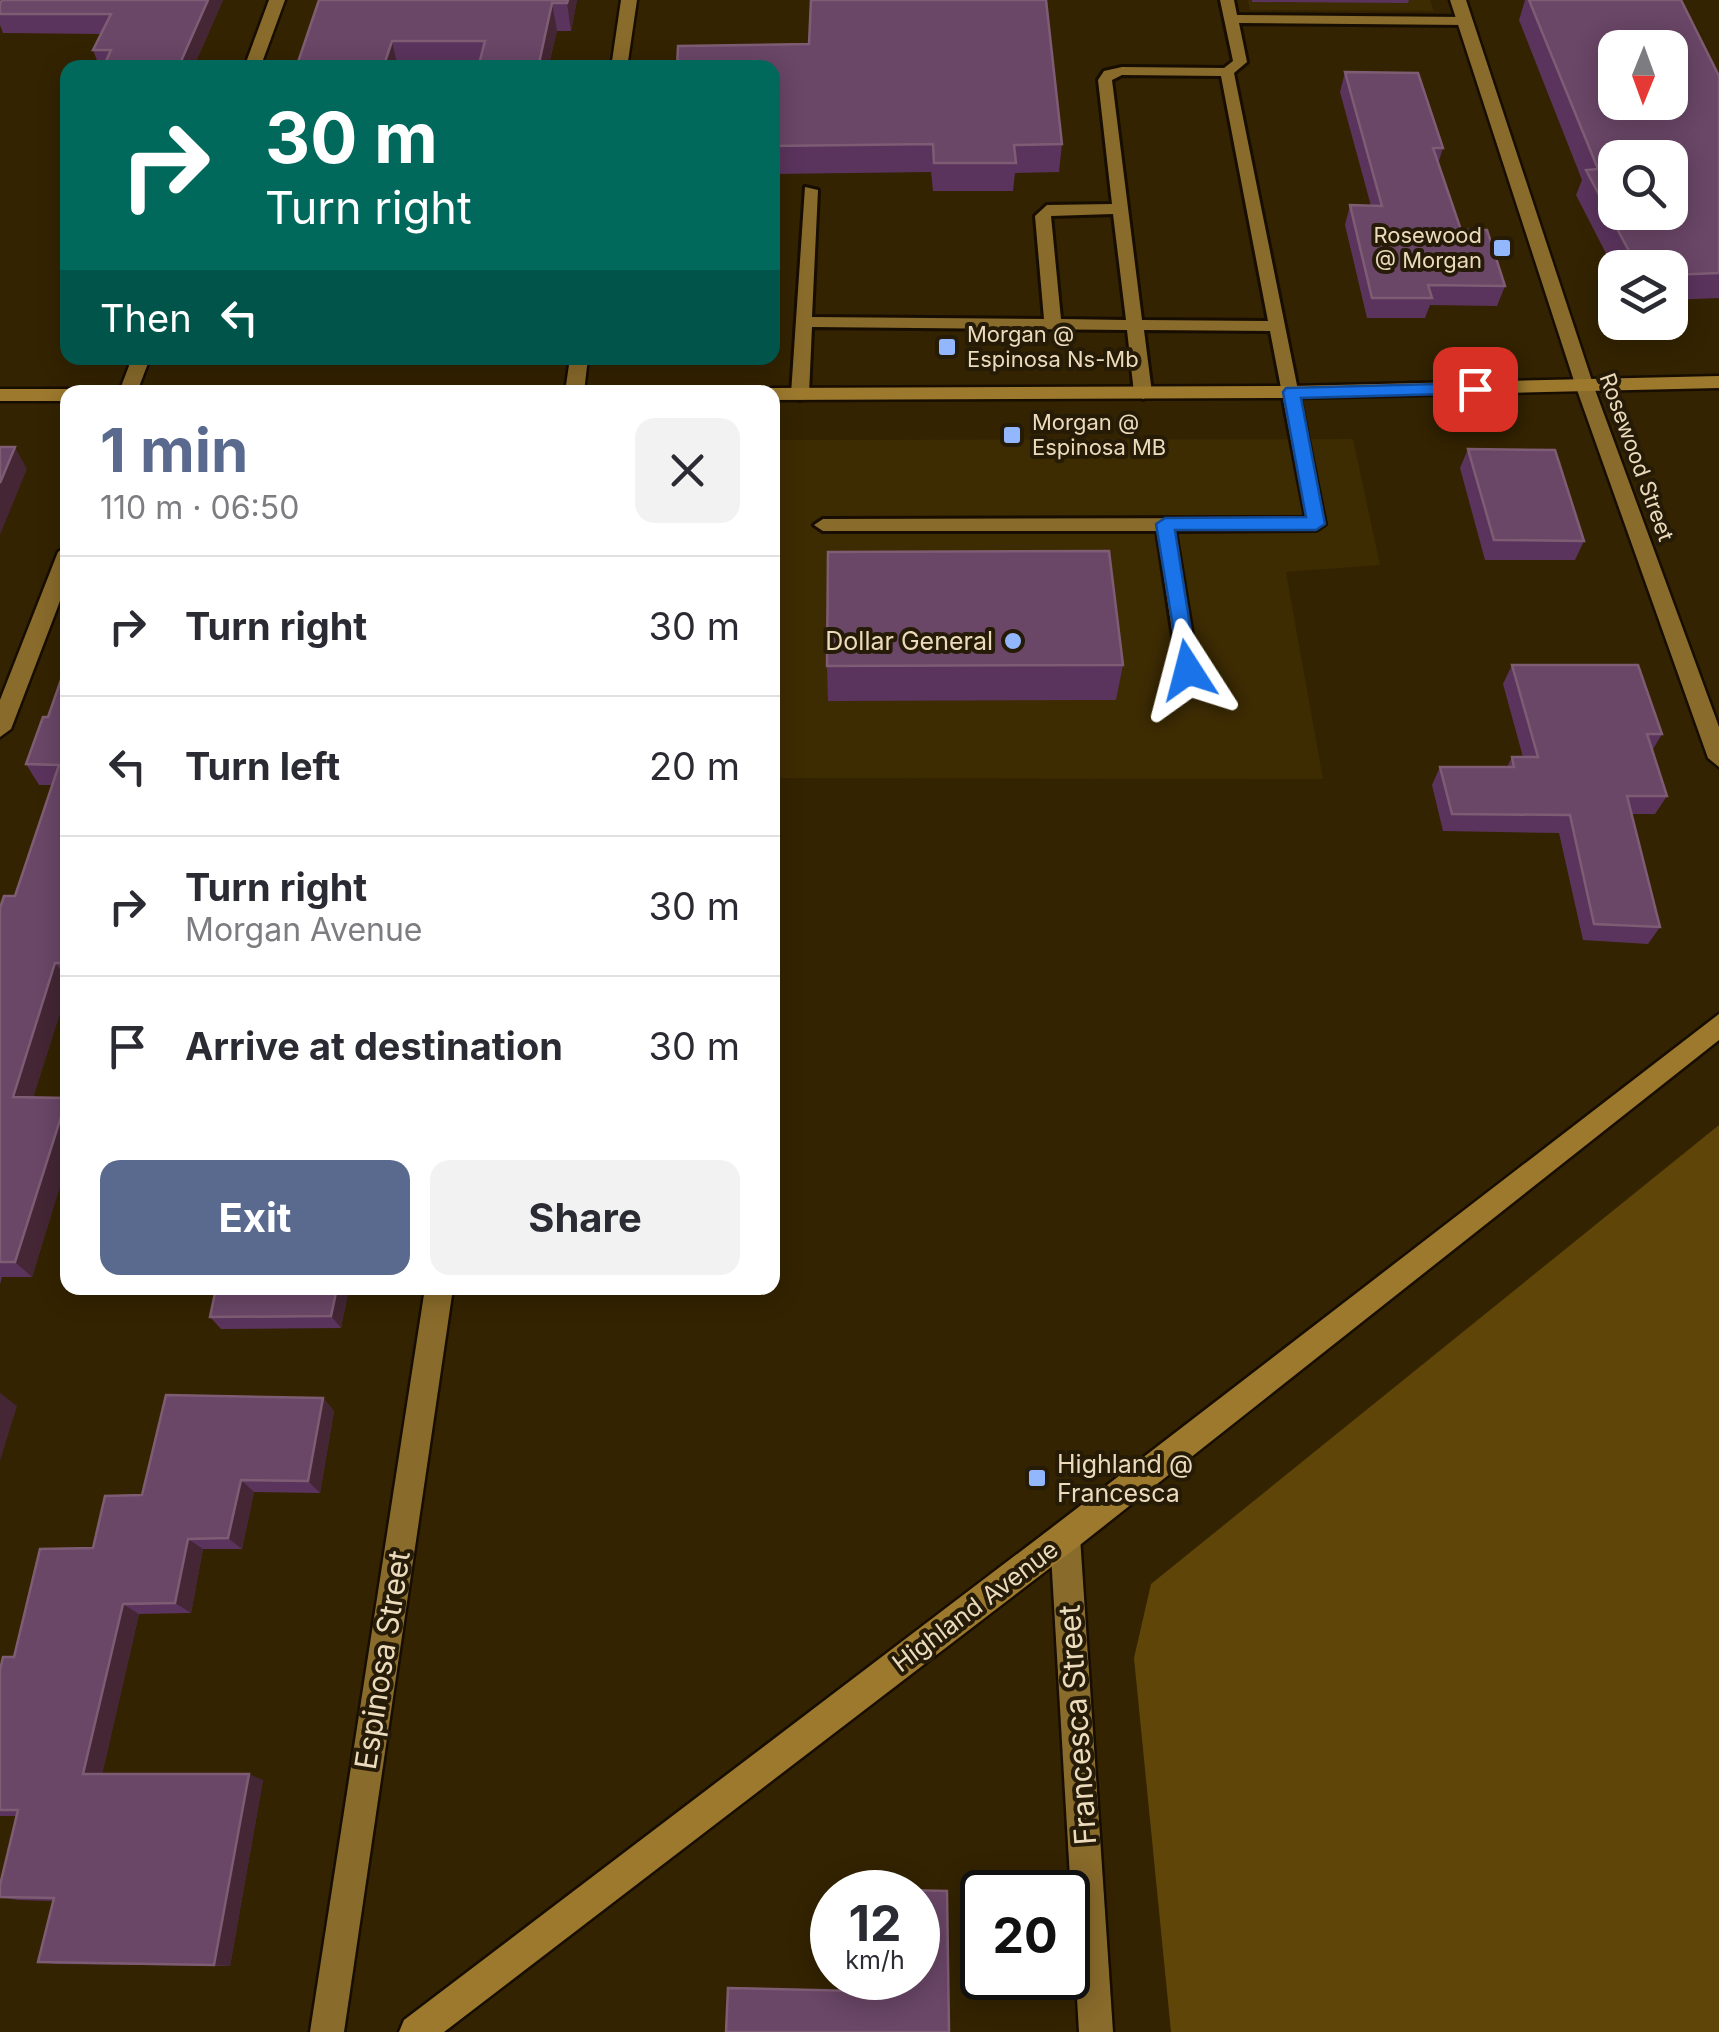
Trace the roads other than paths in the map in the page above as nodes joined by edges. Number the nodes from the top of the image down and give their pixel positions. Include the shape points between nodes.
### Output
1 (277, 0) edge
2 (629, 0) edge
3 (1227, 0) edge
4 (1458, 0) edge
5 (1231, 19) junction
6 (1464, 21) junction
7 (255, 60) edge
8 (620, 60) edge
9 (1226, 72) junction
10 (810, 190) dead end
11 (1121, 208) junction
12 (804, 322) junction
13 (1053, 324) junction
14 (1135, 325) junction
15 (1278, 326) junction
16 (1719, 382) edge
17 (1585, 387) junction
18 (1292, 392) junction
19 (1142, 393) junction
20 (780, 394) edge
21 (800, 394) junction
22 (0, 395) edge
23 (60, 395) edge
24 (1165, 524) junction
25 (823, 525) dead end
26 (60, 573) edge
27 (1188, 670) dead end
28 (0, 729) edge
29 (1719, 758) edge
30 (1719, 1026) edge
31 (438, 1295) edge
32 (1065, 1538) junction
33 (327, 2032) edge
34 (416, 2032) edge
35 (1096, 2032) edge

1 - 7 street
2 - 8 street
3 - 5 lane
4 - 6 street, Rosewood Street
5 - 6 lane
5 - 9 lane via 1240,62
6 - 17 street, Rosewood Street
9 - 11 lane via 1109,74
9 - 15 lane
10 - 12 lane
11 - 13 lane via 1046,210
11 - 14 lane
12 - 13 lane
12 - 21 lane
13 - 14 lane
14 - 15 lane
14 - 19 lane
15 - 18 lane
16 - 17 street
17 - 18 street
17 - 29 street, Rosewood Street
18 - 19 street
18 - 24 lane via 1316,524
19 - 21 street
20 - 21 street
22 - 23 street
24 - 25 lane
24 - 27 lane
26 - 28 street
30 - 32 street, Highland Avenue
31 - 33 street, Espinosa Street
32 - 34 street, Highland Avenue
32 - 35 street, Francesca Street

